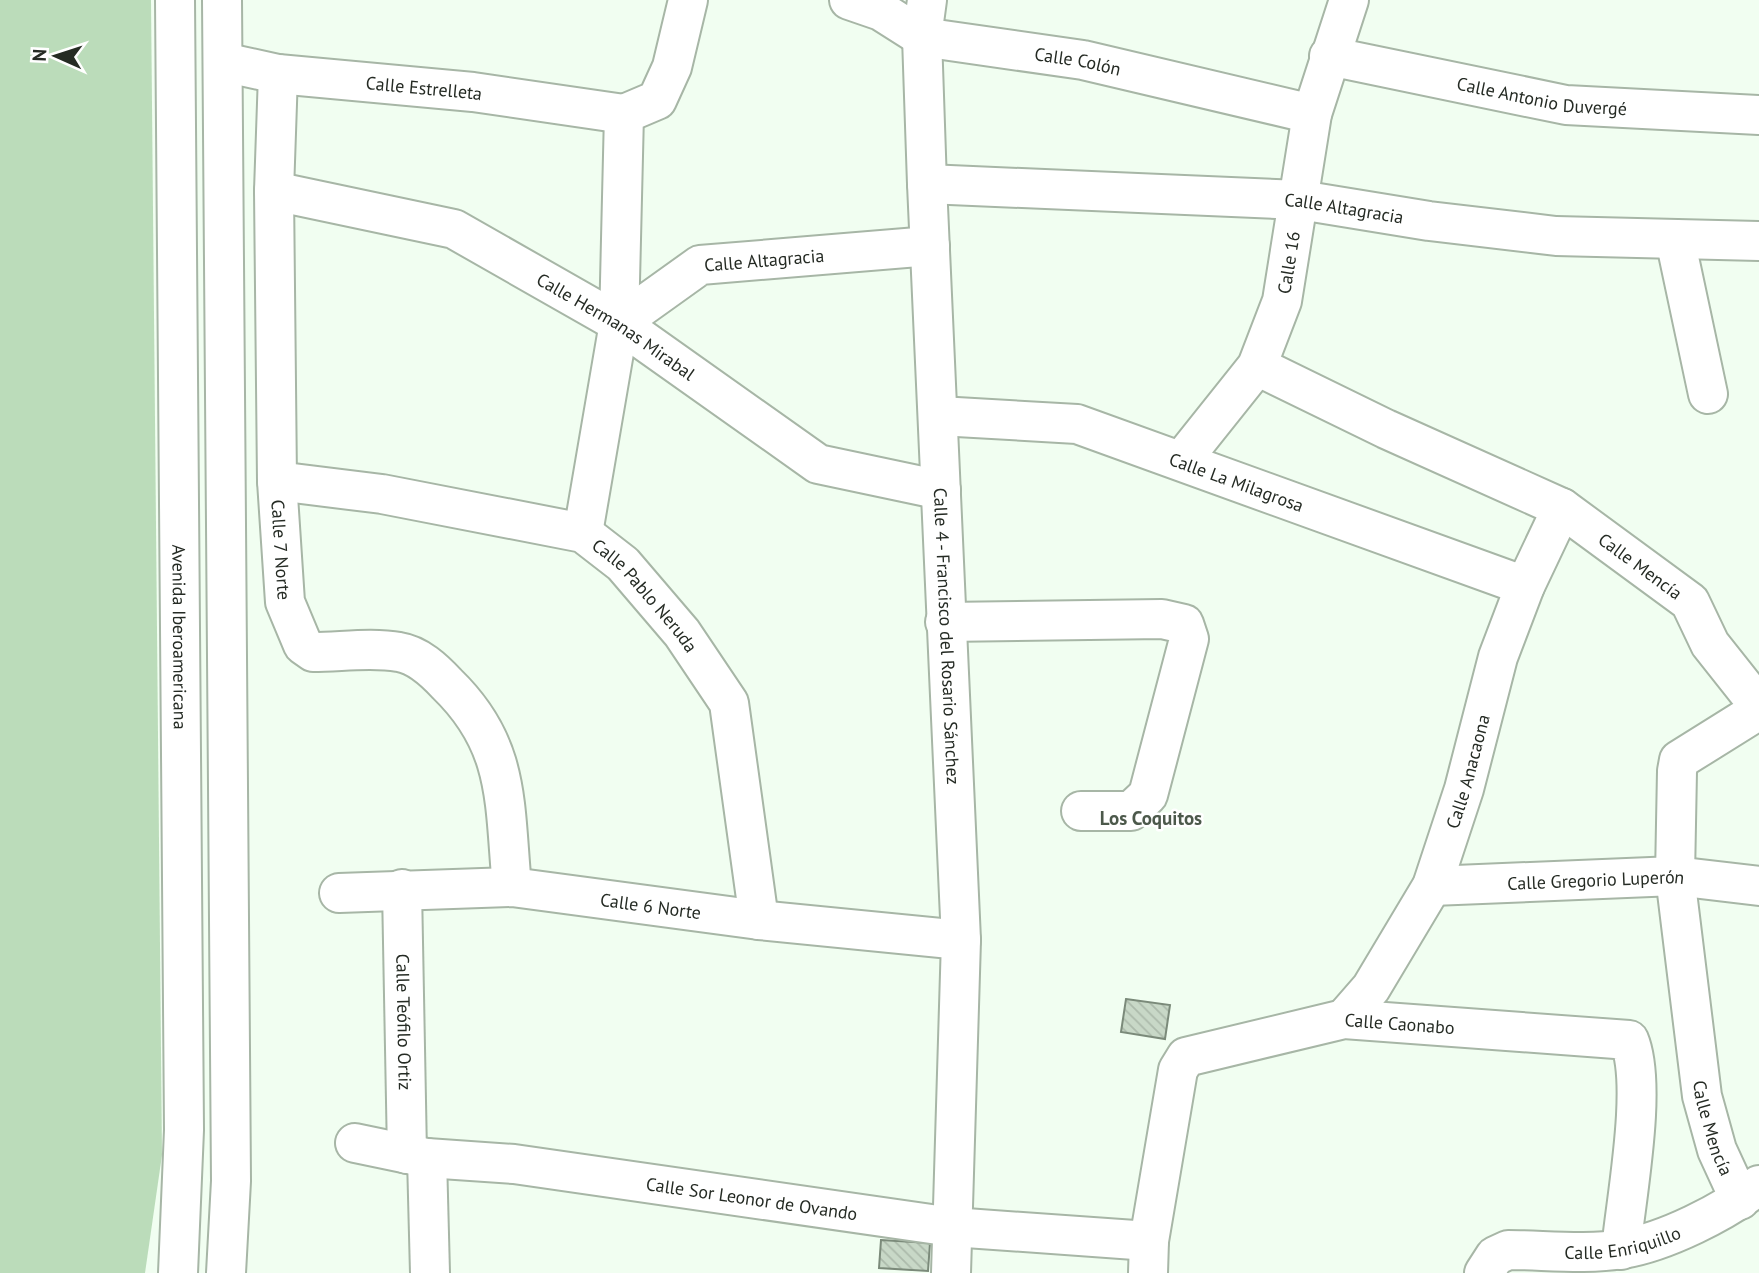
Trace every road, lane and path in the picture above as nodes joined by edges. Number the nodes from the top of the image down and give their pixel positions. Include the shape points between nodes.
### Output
1 (175, 0) edge
2 (222, 0) edge
3 (688, 0) edge
4 (849, 0) edge
5 (927, 0) edge
6 (1349, 0) edge
7 (922, 37) junction
8 (1329, 55) junction
9 (223, 62) junction
10 (278, 74) junction
11 (624, 114) junction
12 (1312, 114) junction
13 (1759, 115) edge
14 (927, 184) junction
15 (274, 191) junction
16 (1300, 200) junction
17 (1675, 239) junction
18 (1759, 241) edge
19 (930, 246) junction
20 (619, 323) junction
21 (1257, 366) junction
22 (1708, 394) dead end
23 (939, 416) junction
24 (1181, 460) junction
25 (277, 481) junction
26 (941, 490) junction
27 (1562, 508) junction
28 (583, 533) junction
29 (1525, 586) junction
30 (945, 622) junction
31 (1081, 811) dead end
32 (1675, 876) junction
33 (1432, 886) junction
34 (1759, 886) edge
35 (512, 887) junction
36 (402, 890) junction
37 (339, 893) dead end
38 (759, 920) junction
39 (961, 940) junction
40 (1344, 1019) junction
41 (355, 1143) dead end
42 (417, 1156) junction
43 (1750, 1192) edge
44 (952, 1227) junction
45 (1621, 1250) junction
46 (1149, 1257) edge
47 (178, 1273) edge
48 (226, 1273) edge
49 (430, 1273) edge
50 (951, 1273) edge
51 (1484, 1273) edge

1 - 47 street, Avenida Iberoamericana via 184,1130
2 - 9 street
3 - 11 street via 672,66 657,100
4 - 7 street, Calle Colón via 881,12
5 - 7 street, Calle 4 - Francisco del Rosario Sánchez
6 - 8 street, Calle 16
7 - 12 street, Calle Colón via 1083,60
7 - 14 street, Calle 4 - Francisco del Rosario Sánchez
8 - 12 street, Calle 16
8 - 13 street, Calle Antonio Duvergé via 1566,105
9 - 10 street, Calle Estrelleta
9 - 48 street via 231,1167
10 - 11 street, Calle Estrelleta via 473,92
10 - 15 street, Calle 7 Norte
11 - 20 street
12 - 16 street, Calle 16
14 - 16 street, Calle Altagracia
14 - 19 street, Calle 4 - Francisco del Rosario Sánchez
15 - 20 street, Calle Hermanas Mirabal via 454,229
15 - 25 street, Calle 7 Norte
16 - 17 street, Calle Altagracia via 1556,236
16 - 21 street, Calle 16 via 1282,300
17 - 18 street, Calle Altagracia
17 - 22 street
19 - 20 street, Calle Altagracia via 700,265
19 - 23 street, Calle 4 - Francisco del Rosario Sánchez
20 - 26 street, Calle Hermanas Mirabal via 818,464
20 - 28 street
21 - 24 street, Calle 16
21 - 27 street, Calle Mencía
23 - 24 street, Calle La Milagrosa via 1077,424
23 - 26 street, Calle 4 - Francisco del Rosario Sánchez
24 - 29 street, Calle La Milagrosa
25 - 28 street, Calle Pablo Neruda via 382,494
25 - 35 street, Calle 7 Norte via 285,602 303,645 313,652 398,652 416,657 474,713 493,745 502,782
26 - 30 street, Calle 4 - Francisco del Rosario Sánchez
27 - 29 street, Calle Anacaona
27 - 32 street, Calle Mencía via 1690,602 1710,643 1755,705 1751,715 1679,761
28 - 38 street, Calle Pablo Neruda via 640,583 682,633 729,703
29 - 33 street, Calle Anacaona via 1498,657 1464,789
30 - 31 street via 1162,619 1184,624 1189,639 1148,795 1131,811
30 - 39 street, Calle 4 - Francisco del Rosario Sánchez
32 - 33 street, Calle Gregorio Luperón
32 - 34 street, Calle Gregorio Luperón
32 - 43 street, Calle Mencía via 1702,1096 1717,1150
33 - 40 street, Calle Anacaona via 1371,988
35 - 36 street, Calle 6 Norte
35 - 38 street, Calle 6 Norte
36 - 37 street, Calle 6 Norte
36 - 42 street, Calle Teófilo Ortiz
38 - 39 street, Calle 6 Norte
39 - 44 street, Calle 4 - Francisco del Rosario Sánchez
40 - 45 street, Calle Caonabo via 1629,1040 1635,1054 1634,1115
40 - 46 street, Calle Caonabo via 1186,1057 1178,1070
41 - 42 street, Calle Sor Leonor de Ovando
42 - 44 street, Calle Sor Leonor de Ovando via 514,1164
42 - 49 street, Calle Teófilo Ortiz
43 - 45 street, Calle Enriquillo via 1663,1237
44 - 46 street, Calle Sor Leonor de Ovando
44 - 50 street, Calle 4 - Francisco del Rosario Sánchez
45 - 51 street, Calle Enriquillo via 1507,1250 1495,1256

